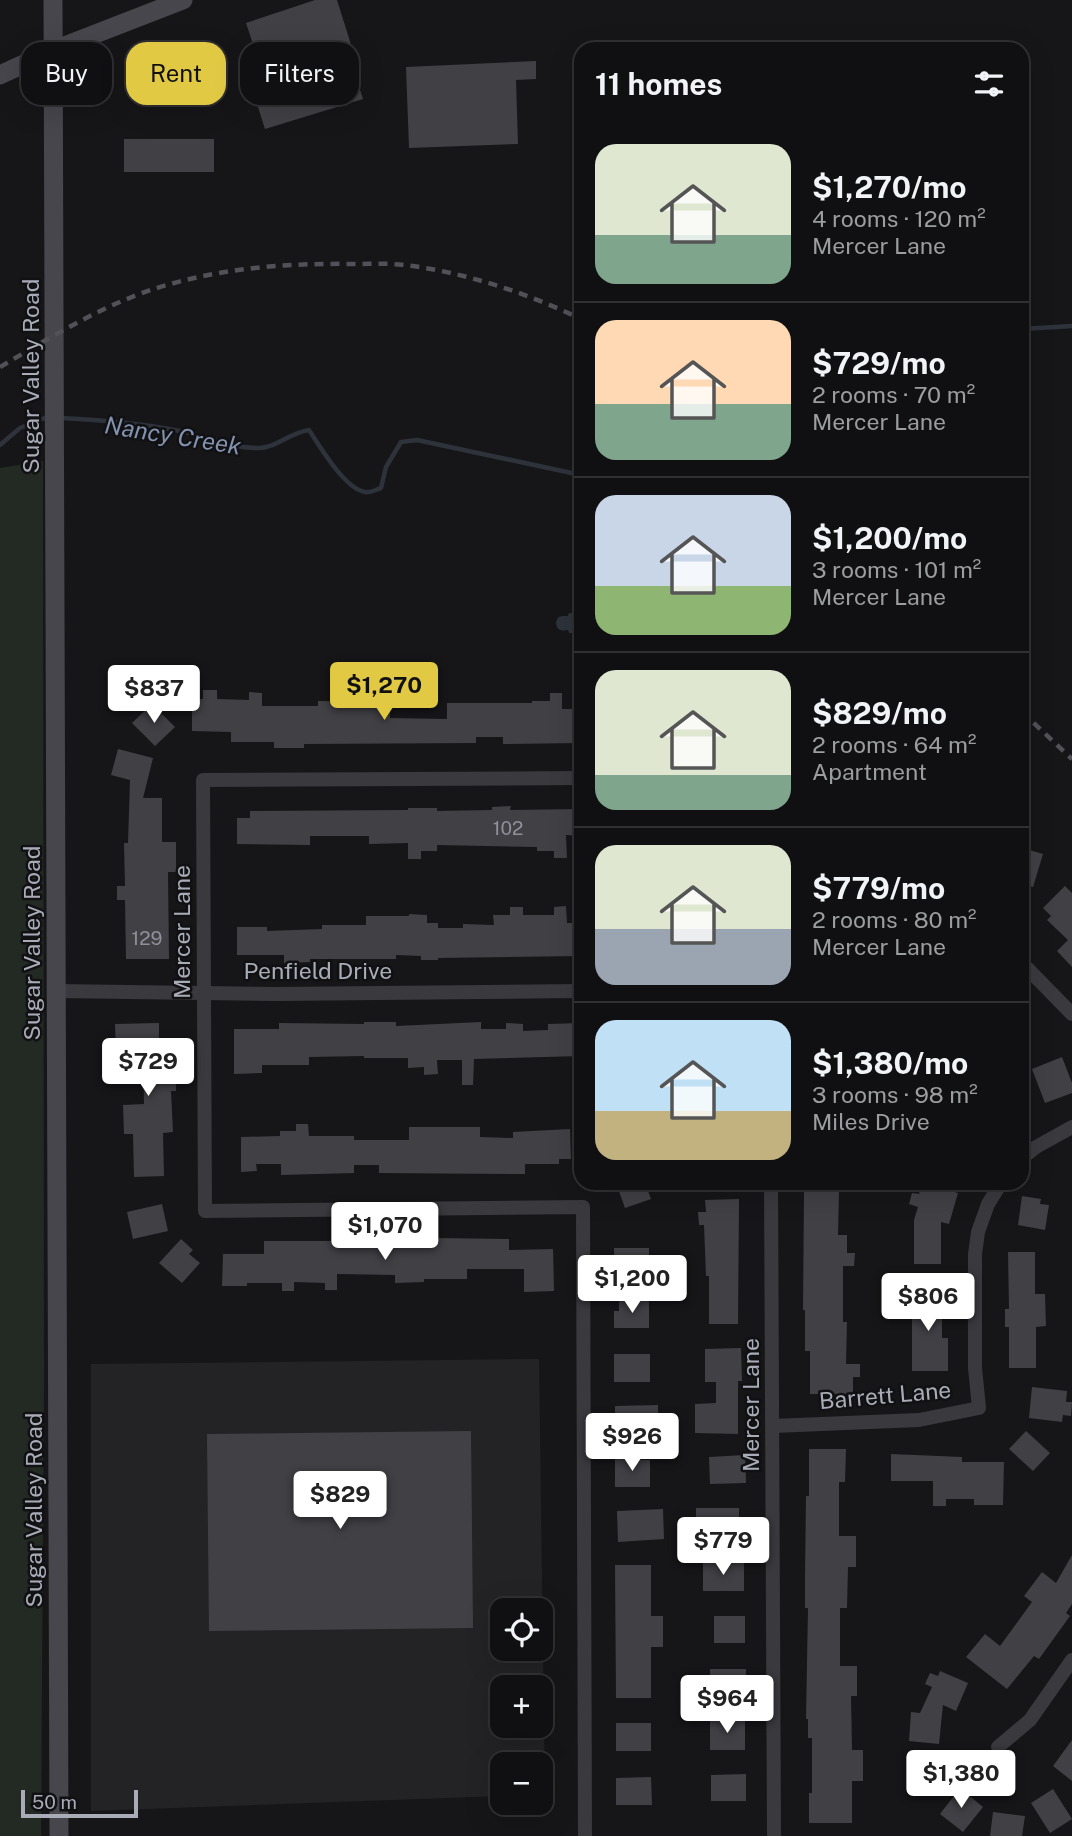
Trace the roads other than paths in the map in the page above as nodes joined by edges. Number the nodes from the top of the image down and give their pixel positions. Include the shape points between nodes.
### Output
1 (53, 0) edge
2 (183, 0) edge
3 (54, 42) edge
4 (75, 42) edge
5 (21, 65) edge
6 (0, 75) edge
7 (54, 105) edge
8 (574, 778) edge
9 (1029, 970) edge
10 (56, 991) junction
11 (574, 991) edge
12 (204, 993) junction
13 (1072, 1014) edge
14 (1072, 1127) edge
15 (1029, 1152) edge
16 (771, 1190) edge
17 (996, 1190) edge
18 (773, 1426) junction
19 (1072, 1660) edge
20 (998, 1747) dead end
21 (59, 1836) edge
22 (585, 1836) edge
23 (774, 1836) edge

1 - 3 street, Sugar Valley Road
2 - 4 street
5 - 6 street
7 - 10 street, Sugar Valley Road
8 - 12 street, Mercer Lane via 203,780
9 - 13 street
10 - 12 street, Penfield Drive
10 - 21 street, Sugar Valley Road
11 - 12 street, Penfield Drive
12 - 22 street, Mercer Lane via 205,1211 583,1207
14 - 15 street
16 - 18 street, Mercer Lane
17 - 18 street, Barrett Lane via 978,1232 975,1254 979,1408 919,1420
18 - 23 street, Mercer Lane
19 - 20 street via 1030,1720

